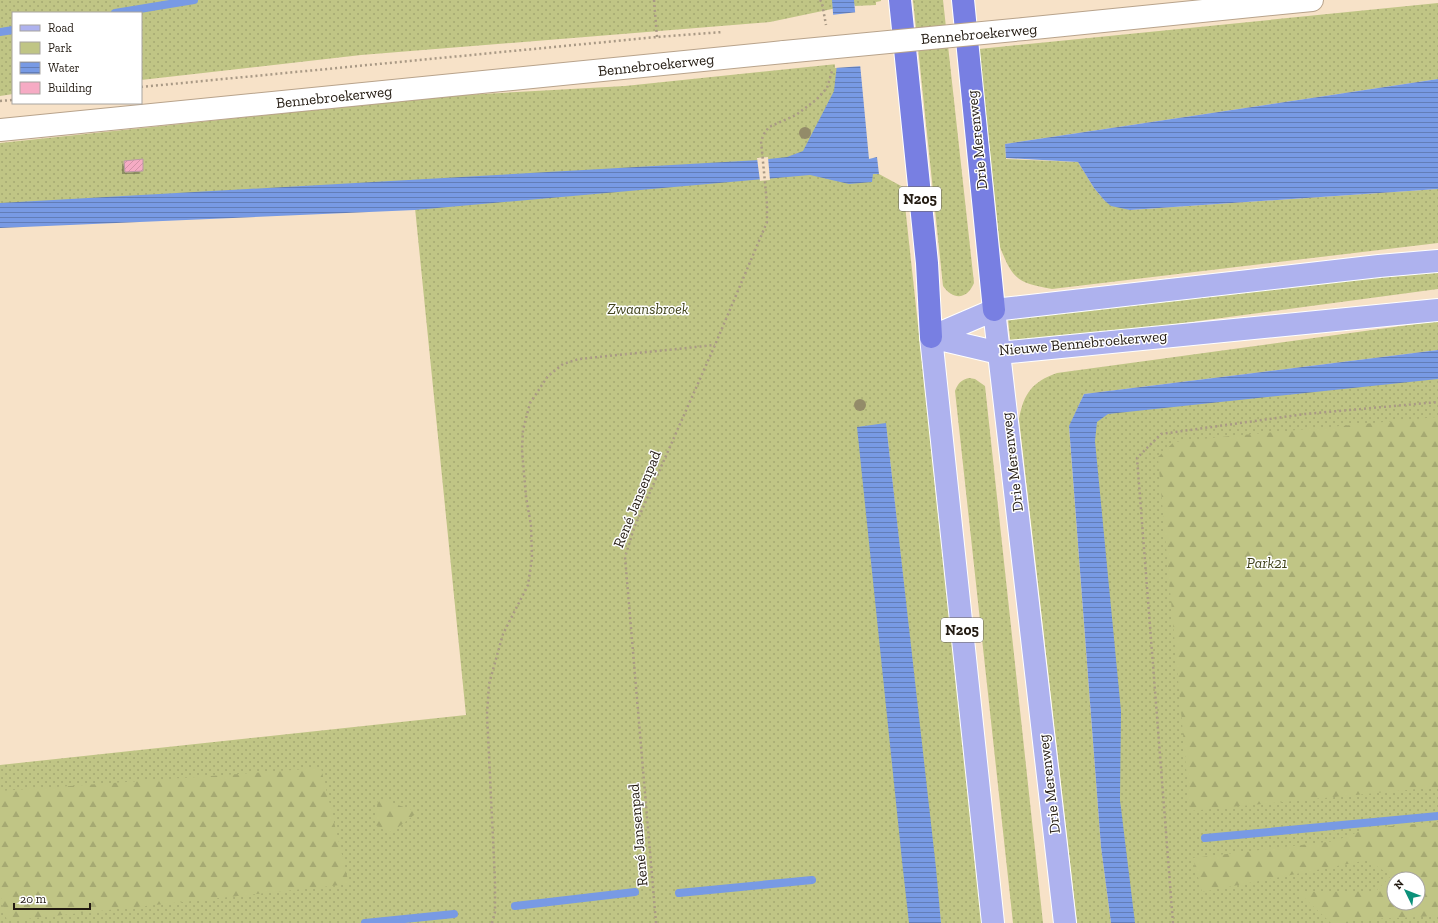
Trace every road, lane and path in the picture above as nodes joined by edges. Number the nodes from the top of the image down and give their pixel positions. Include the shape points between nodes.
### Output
1 (654, 0) edge
2 (820, 0) edge
3 (900, 0) edge
4 (963, 0) edge
5 (1312, 0) edge
6 (727, 32) dead end
7 (827, 32) dead end
8 (657, 36) junction
9 (833, 69) dead end
10 (142, 87) edge
11 (12, 100) edge
12 (0, 101) edge
13 (0, 130) edge
14 (1438, 261) edge
15 (994, 310) junction
16 (1438, 310) edge
17 (931, 337) junction
18 (715, 345) junction
19 (999, 353) junction
20 (1438, 402) edge
21 (492, 923) edge
22 (656, 923) edge
23 (993, 923) edge
24 (1065, 923) edge
25 (1173, 923) edge

1 - 8 path
2 - 7 path
3 - 17 highway, N205 via 927,263
4 - 15 highway, Drie Merenweg
5 - 13 street, Bennebroekerweg, bridge
6 - 8 path, Bennebroekerweg
8 - 10 path, Bennebroekerweg
9 - 18 path, René Jansenpad via 827,88 816,100 796,114 769,127 764,134 762,151 767,222
11 - 12 path
14 - 15 main road
15 - 17 main road
15 - 19 main road, Drie Merenweg
16 - 19 main road, Nieuwe Bennebroekerweg
17 - 19 main road, Nieuwe Bennebroekerweg
17 - 23 main road, N205
18 - 21 path via 578,359 563,364 548,376 530,403 523,430 522,450 531,525 530,572 528,585 503,634 489,684 487,714 495,881 495,912
18 - 22 path, René Jansenpad via 634,528 625,557
19 - 24 main road, Drie Merenweg
20 - 25 path via 1306,414 1161,434 1137,458

